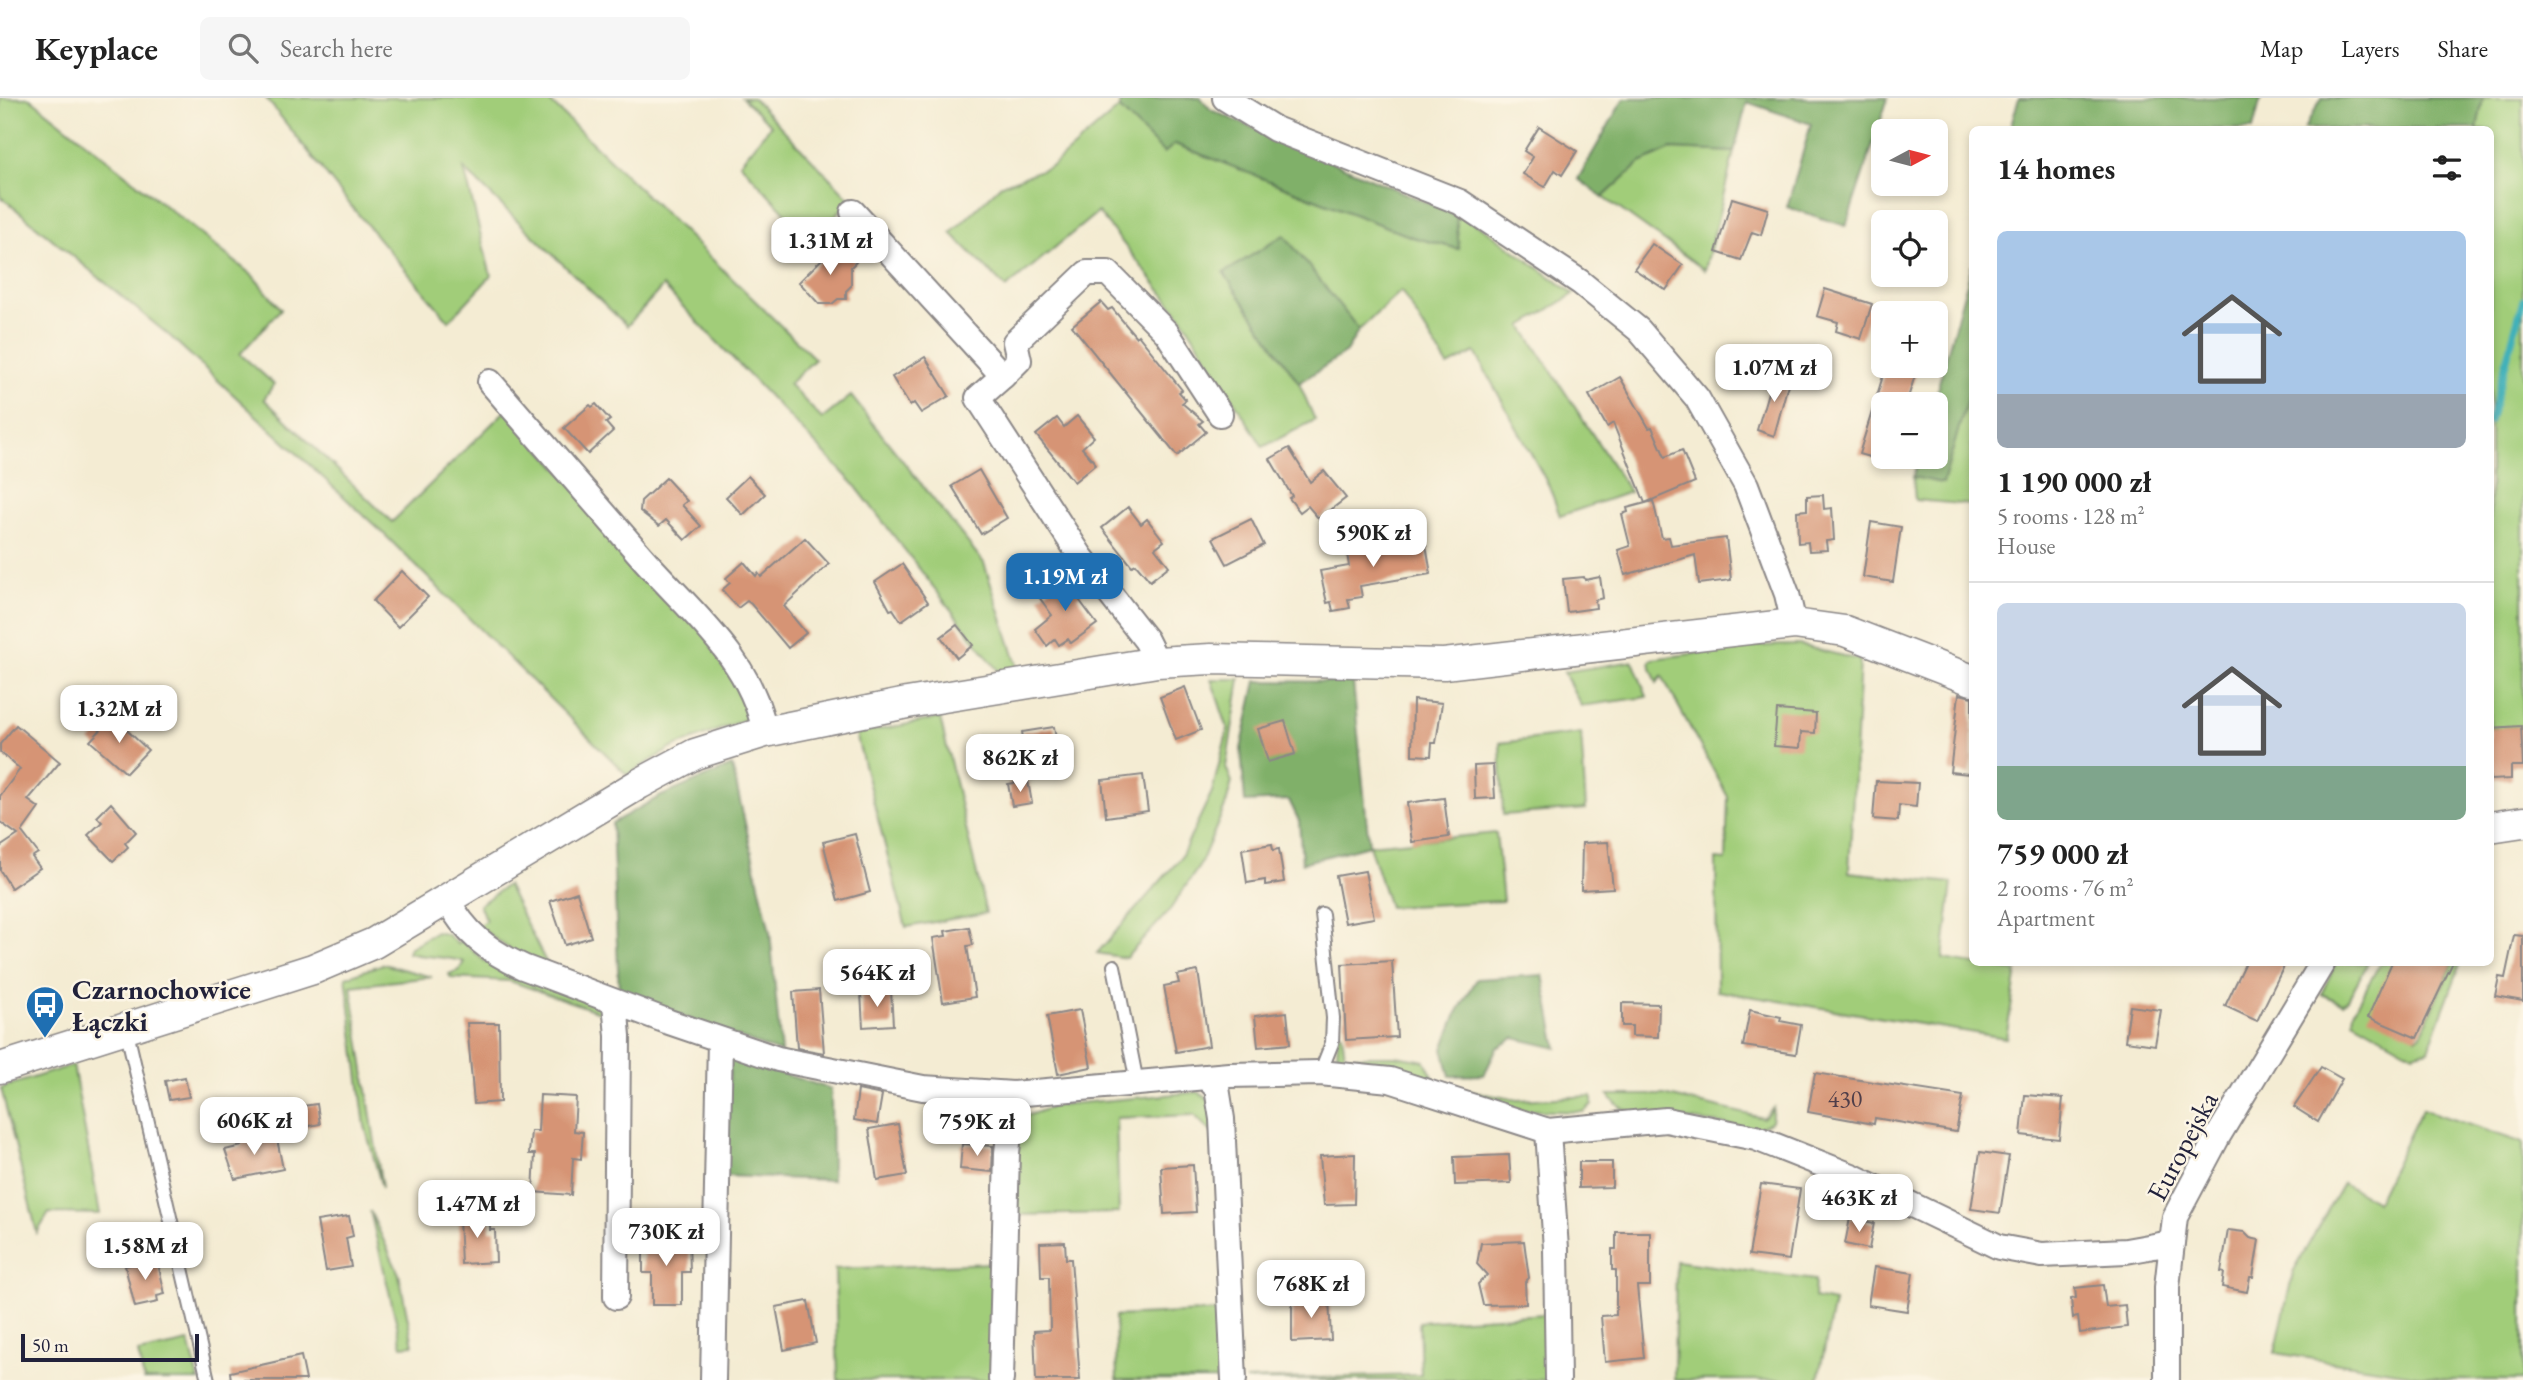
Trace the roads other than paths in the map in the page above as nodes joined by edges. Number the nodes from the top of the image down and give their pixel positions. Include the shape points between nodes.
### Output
1 (1225, 98) edge
2 (853, 212) dead end
3 (1003, 376) junction
4 (490, 382) dead end
5 (1220, 414) dead end
6 (1794, 624) junction
7 (1157, 662) junction
8 (1969, 679) edge
9 (765, 732) junction
10 (2523, 822) edge
11 (2494, 826) edge
12 (447, 899) junction
13 (1322, 914) dead end
14 (1114, 966) dead end
15 (2321, 966) edge
16 (615, 1003) junction
17 (126, 1028) junction
18 (720, 1040) junction
19 (0, 1068) edge
20 (1320, 1073) junction
21 (1206, 1077) junction
22 (1137, 1083) junction
23 (1013, 1094) junction
24 (1548, 1131) junction
25 (2171, 1243) junction
26 (615, 1297) dead end
27 (208, 1380) edge
28 (713, 1380) edge
29 (1001, 1380) edge
30 (1234, 1380) edge
31 (1558, 1380) edge
32 (2167, 1380) edge

1 - 6 street via 1275,129 1460,202 1580,282 1639,331 1697,398 1746,485
2 - 3 street
3 - 5 street via 1019,360 1015,342 1087,273 1108,273 1167,333
3 - 7 street via 978,398 1081,557 1146,640
4 - 9 street via 742,669 760,705
6 - 7 street via 1444,664
6 - 8 street via 1845,631
7 - 9 street
9 - 12 street via 695,754
10 - 11 street
12 - 16 street via 465,929 495,954
12 - 17 street via 334,961
13 - 20 lane via 1334,1018 1332,1043
14 - 22 lane
15 - 25 street, Europejska via 2191,1184 2175,1217
16 - 18 street
16 - 26 street
17 - 19 street
17 - 27 lane
18 - 23 street via 852,1076 923,1088
18 - 28 street
20 - 21 street
20 - 24 street via 1390,1080
21 - 22 street
21 - 30 street via 1217,1088 1222,1119
22 - 23 street
23 - 29 street via 1007,1153
24 - 25 street via 1665,1120 1756,1138 1854,1177 1998,1247 2042,1255 2126,1251
24 - 31 street
25 - 32 street, Europejska

